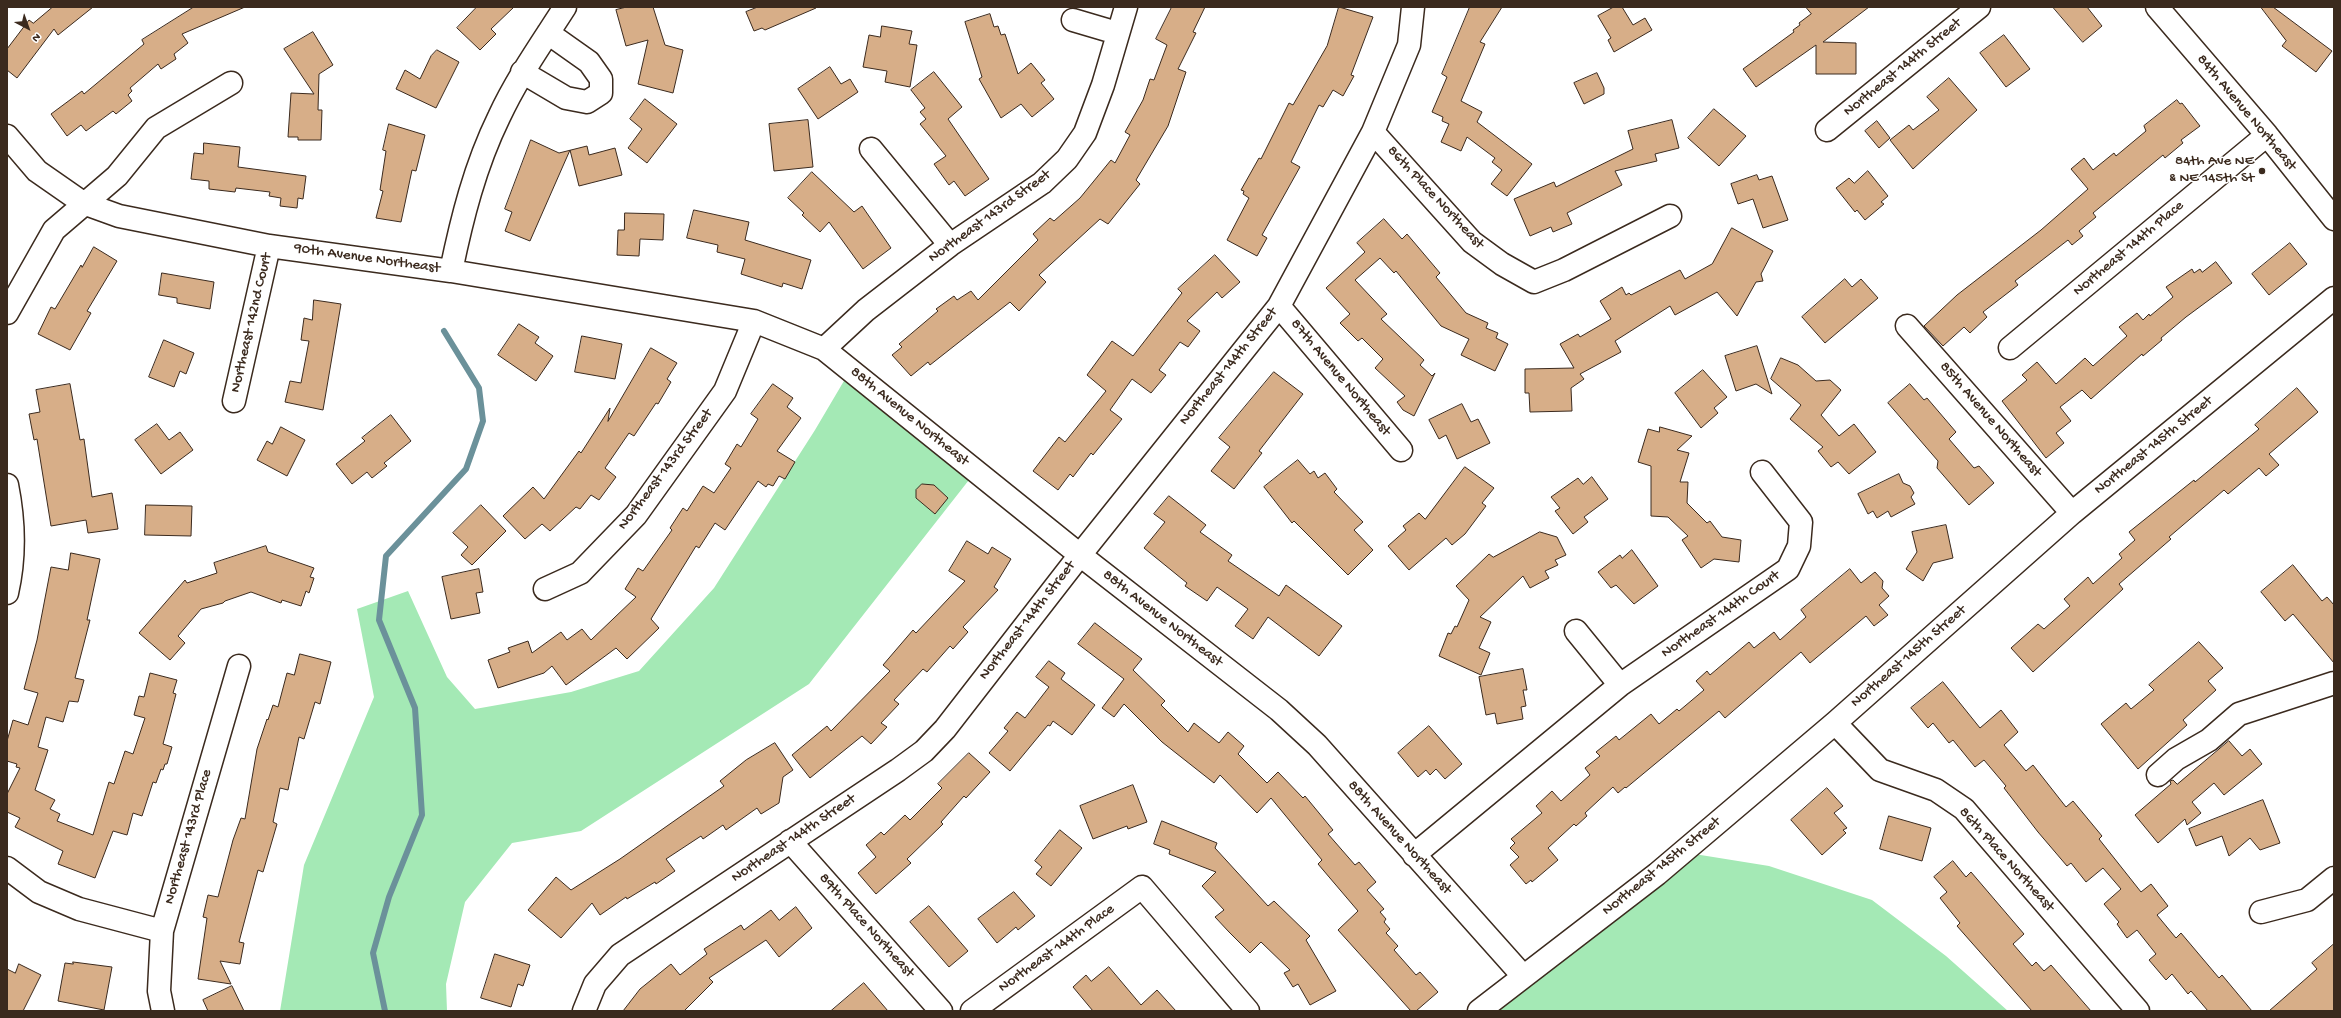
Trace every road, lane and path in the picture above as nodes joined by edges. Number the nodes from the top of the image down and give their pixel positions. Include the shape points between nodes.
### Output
1 (565, 7) edge
2 (1126, 7) edge
3 (1413, 7) edge
4 (1979, 7) edge
5 (2157, 7) edge
6 (1073, 20) dead end
7 (548, 33) junction
8 (1117, 33) junction
9 (522, 72) junction
10 (231, 83) dead end
11 (1827, 130) dead end
12 (1373, 132) junction
13 (2267, 135) junction
14 (7, 136) edge
15 (871, 148) dead end
16 (83, 203) junction
17 (1670, 216) dead end
18 (2334, 220) edge
19 (950, 245) junction
20 (269, 246) junction
21 (451, 271) junction
22 (2334, 298) edge
23 (1278, 306) junction
24 (7, 313) edge
25 (754, 321) junction
26 (1908, 326) dead end
27 (2010, 348) dead end
28 (824, 349) junction
29 (234, 401) dead end
30 (1401, 450) dead end
31 (1762, 472) dead end
32 (7, 485) edge
33 (2072, 514) junction
34 (1080, 554) junction
35 (544, 589) dead end
36 (7, 593) edge
37 (1576, 631) dead end
38 (239, 666) dead end
39 (2334, 683) edge
40 (1620, 685) junction
41 (1835, 722) junction
42 (2158, 775) dead end
43 (790, 841) junction
44 (1414, 855) junction
45 (7, 868) edge
46 (2334, 878) edge
47 (2261, 912) dead end
48 (162, 931) junction
49 (1523, 976) junction
50 (163, 1011) edge
51 (584, 1011) edge
52 (941, 1011) edge
53 (972, 1011) edge
54 (1248, 1011) edge
55 (1479, 1011) edge
56 (2138, 1011) edge

1 - 7 street
2 - 8 street, Northeast 143rd Street
3 - 12 street, Northeast 144th Street via 1409,45
4 - 11 street, Northeast 144th Street
5 - 13 street, 84th Avenue Northeast
6 - 8 street
7 - 9 street
7 - 9 street via 589,62 601,79 601,93 587,102 566,98
8 - 19 street, Northeast 143rd Street via 1103,85 1085,133 1067,159 1042,183
9 - 21 street via 478,167 461,220
10 - 16 street via 156,128 117,176
12 - 17 street, 86th Place Northeast via 1472,242 1502,264 1534,282 1564,270
12 - 23 street, Northeast 144th Street
13 - 18 street, 84th Avenue Northeast
13 - 27 street, Northeast 144th Place
14 - 16 street, 90th Avenue Northeast via 37,171
15 - 19 street
16 - 20 street, 90th Avenue Northeast via 119,216
16 - 24 street via 54,230
19 - 28 street, Northeast 143rd Street via 866,310
20 - 21 street, 90th Avenue Northeast
20 - 29 street, Northeast 142nd Court
21 - 25 street, 90th Avenue Northeast
22 - 33 street, Northeast 145th Street
23 - 30 street, 87th Avenue Northeast
23 - 34 street, Northeast 144th Street
25 - 28 street, 88th Avenue Northeast
25 - 35 street, Northeast 143rd Street via 725,390 636,515 580,573
26 - 33 street, 85th Avenue Northeast
28 - 34 street, 88th Avenue Northeast
31 - 40 street, Northeast 144th Court via 1801,522 1799,546 1788,568
32 - 36 street via 12,508 11,574
33 - 41 street, Northeast 145th Street
34 - 43 street, Northeast 144th Street via 945,729 924,751
34 - 44 street, 88th Avenue Northeast via 1284,715 1317,745
37 - 40 street
38 - 48 street, Northeast 143rd Place
39 - 42 street via 2239,714 2209,740 2176,759
40 - 44 street, Northeast 144th Court
41 - 49 street, Northeast 145th Street via 1657,874
41 - 56 street, 86th Place Northeast via 1880,770 1936,790 1964,809
43 - 51 street, Northeast 144th Street via 620,955 595,984
43 - 52 street, 89th Place Northeast
44 - 49 street, 88th Avenue Northeast
45 - 48 street via 39,892 79,909
46 - 47 street via 2307,900
48 - 50 street, Northeast 143rd Place via 159,991
49 - 55 street, Northeast 145th Street
53 - 54 street, Northeast 144th Place via 1142,887

